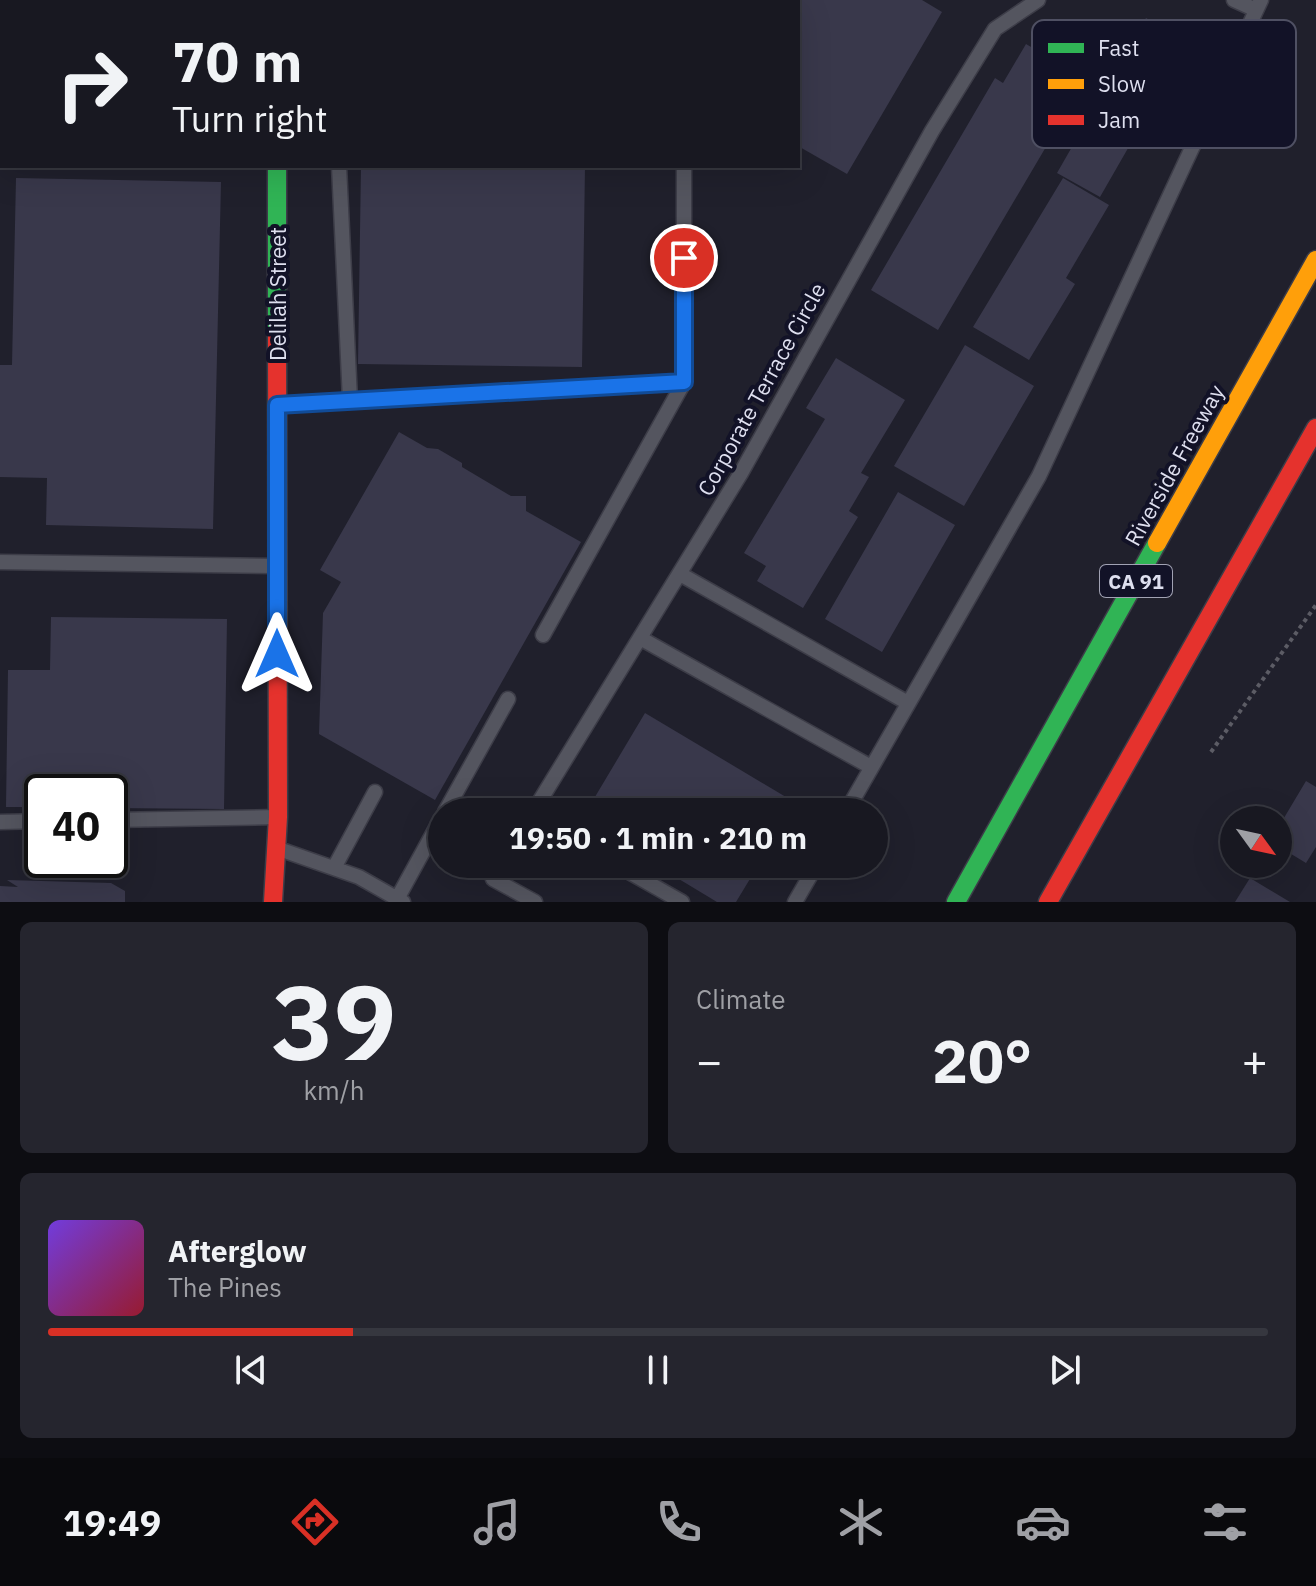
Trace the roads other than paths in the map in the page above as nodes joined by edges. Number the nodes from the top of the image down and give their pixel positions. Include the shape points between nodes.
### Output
1 (1038, 0) edge
2 (1234, 0) edge
3 (1258, 5) edge
4 (1192, 148) edge
5 (277, 168) edge
6 (339, 168) edge
7 (684, 168) edge
8 (1316, 260) edge
9 (684, 382) junction
10 (350, 400) junction
11 (277, 405) junction
12 (1316, 428) edge
13 (0, 562) edge
14 (277, 566) junction
15 (680, 574) junction
16 (543, 635) dead end
17 (640, 638) junction
18 (508, 699) dead end
19 (908, 703) junction
20 (871, 767) junction
21 (375, 792) dead end
22 (453, 798) edge
23 (542, 798) edge
24 (854, 798) edge
25 (278, 817) junction
26 (128, 820) edge
27 (24, 821) edge
28 (0, 822) edge
29 (428, 845) edge
30 (277, 849) junction
31 (334, 868) junction
32 (494, 878) edge
33 (640, 878) edge
34 (809, 878) edge
35 (400, 900) edge
36 (273, 902) edge
37 (535, 902) edge
38 (682, 902) edge
39 (795, 902) edge
40 (956, 902) edge
41 (1048, 902) edge

1 - 15 lane, Corporate Terrace Circle via 995,29
2 - 3 lane
4 - 19 lane via 1039,476
5 - 11 main road, Delilah Street
6 - 10 lane
7 - 9 lane
8 - 40 main road, Riverside Freeway / CA 91
9 - 10 lane
9 - 16 lane
10 - 11 lane
11 - 14 main road, Delilah Street
12 - 41 main road
13 - 14 lane
14 - 25 main road, Delilah Street
15 - 17 lane, Corporate Terrace Circle
15 - 19 lane
17 - 20 lane
17 - 23 lane, Corporate Terrace Circle
18 - 22 lane
19 - 20 lane
20 - 24 lane
21 - 31 lane
25 - 26 lane
25 - 30 main road, Delilah Street
27 - 28 lane
29 - 35 lane
30 - 31 lane
30 - 36 main road, Delilah Street
31 - 35 lane
32 - 37 lane
33 - 38 lane
34 - 39 lane

